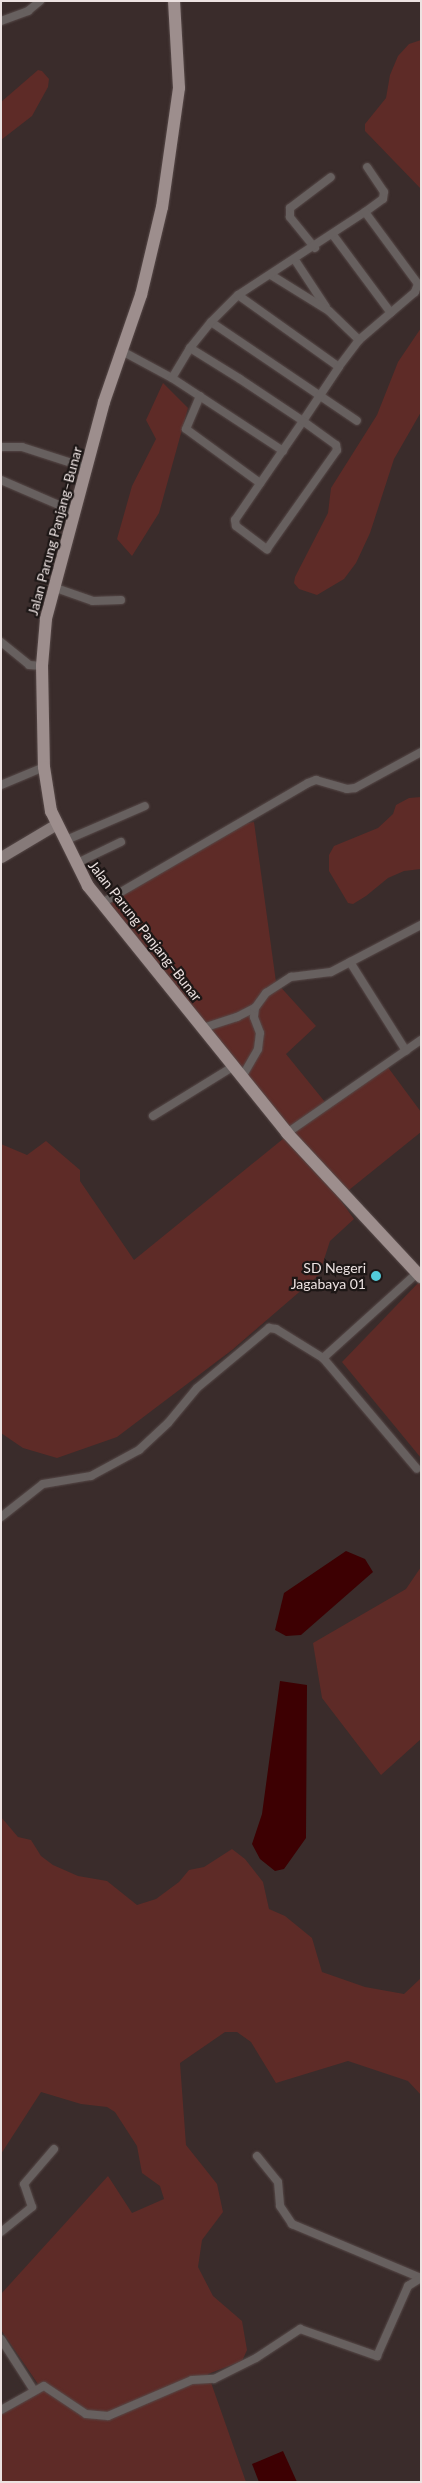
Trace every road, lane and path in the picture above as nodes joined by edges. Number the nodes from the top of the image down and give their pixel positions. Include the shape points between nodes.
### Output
1 (40, 1) edge
2 (174, 1) edge
3 (1, 20) edge
4 (367, 167) dead end
5 (331, 177) dead end
6 (365, 212) junction
7 (333, 235) junction
8 (314, 248) junction
9 (295, 260) junction
10 (271, 275) junction
11 (238, 295) junction
12 (329, 311) junction
13 (391, 313) junction
14 (211, 322) junction
15 (359, 340) junction
16 (190, 348) junction
17 (120, 350) junction
18 (339, 368) junction
19 (172, 378) junction
20 (321, 395) junction
21 (200, 396) junction
22 (357, 420) dead end
23 (303, 421) junction
24 (2, 447) edge
25 (283, 451) junction
26 (87, 468) junction
27 (1, 480) edge
28 (260, 483) junction
29 (75, 512) junction
30 (53, 587) junction
31 (121, 600) dead end
32 (1, 642) edge
33 (42, 666) junction
34 (421, 752) edge
35 (44, 767) junction
36 (1, 785) edge
37 (145, 806) dead end
38 (55, 825) junction
39 (64, 841) junction
40 (121, 842) dead end
41 (1, 858) edge
42 (74, 864) junction
43 (102, 903) junction
44 (421, 925) edge
45 (350, 962) junction
46 (255, 1008) junction
47 (203, 1028) junction
48 (421, 1040) edge
49 (406, 1051) junction
50 (234, 1066) junction
51 (242, 1077) junction
52 (154, 1116) dead end
53 (286, 1133) junction
54 (419, 1275) edge
55 (324, 1358) junction
56 (417, 1469) dead end
57 (1, 1517) edge
58 (54, 2149) dead end
59 (257, 2156) dead end
60 (1, 2232) edge
61 (421, 2278) edge
62 (1, 2339) edge
63 (33, 2389) junction
64 (1, 2410) edge

1 - 3 street via 28,11
2 - 17 main road, Jalan Parung Panjang–Bunar via 179,88 169,169 141,295
4 - 6 street via 384,192 383,199
5 - 8 street via 290,208 290,217
6 - 7 street
6 - 13 street via 418,284 416,292
7 - 8 street
7 - 13 street
8 - 9 street
9 - 10 street
9 - 12 street
10 - 11 street
10 - 12 street
11 - 14 street
11 - 18 street
12 - 15 street
13 - 15 street
14 - 16 street
14 - 20 street
15 - 18 street
16 - 19 street
16 - 23 street
17 - 19 street
17 - 26 main road, Jalan Parung Panjang–Bunar
18 - 20 street
19 - 21 street
20 - 22 street
20 - 23 street
21 - 25 street
21 - 28 street via 186,429
23 - 25 street
23 - 28 street via 333,442 337,450 266,550 234,523
24 - 26 street via 22,447
25 - 28 street
26 - 29 main road, Jalan Parung Panjang–Bunar
27 - 29 street
29 - 30 main road, Jalan Parung Panjang–Bunar
30 - 31 street via 93,601
30 - 33 main road, Jalan Parung Panjang–Bunar
32 - 33 street via 29,665
33 - 35 main road, Jalan Parung Panjang–Bunar
34 - 43 street via 355,788 347,789 316,780 308,783
35 - 36 street
35 - 38 main road, Jalan Parung Panjang–Bunar
37 - 39 street
38 - 39 main road, Jalan Parung Panjang–Bunar
38 - 41 street
39 - 42 main road, Jalan Parung Panjang–Bunar
40 - 42 street
42 - 43 main road, Jalan Parung Panjang–Bunar
43 - 47 main road, Jalan Parung Panjang–Bunar
44 - 45 street
45 - 46 street via 320,975 291,977 266,993
45 - 49 street
46 - 47 street
46 - 51 street via 254,1017 260,1032 258,1049
47 - 50 main road, Jalan Parung Panjang–Bunar
48 - 49 street
49 - 53 street
50 - 51 main road, Jalan Parung Panjang–Bunar
50 - 52 street
51 - 53 main road, Jalan Parung Panjang–Bunar
53 - 54 main road, Jalan Parung Panjang–Bunar
54 - 55 street
55 - 56 street
55 - 57 street via 269,1328 196,1388 168,1423 139,1450 91,1476 43,1484
58 - 60 street via 24,2184 32,2206
59 - 61 street via 276,2179 280,2206 292,2224
61 - 63 street via 408,2286 378,2356 300,2330 256,2358 214,2379 192,2380 108,2416 86,2414 44,2386
62 - 63 street
63 - 64 street

